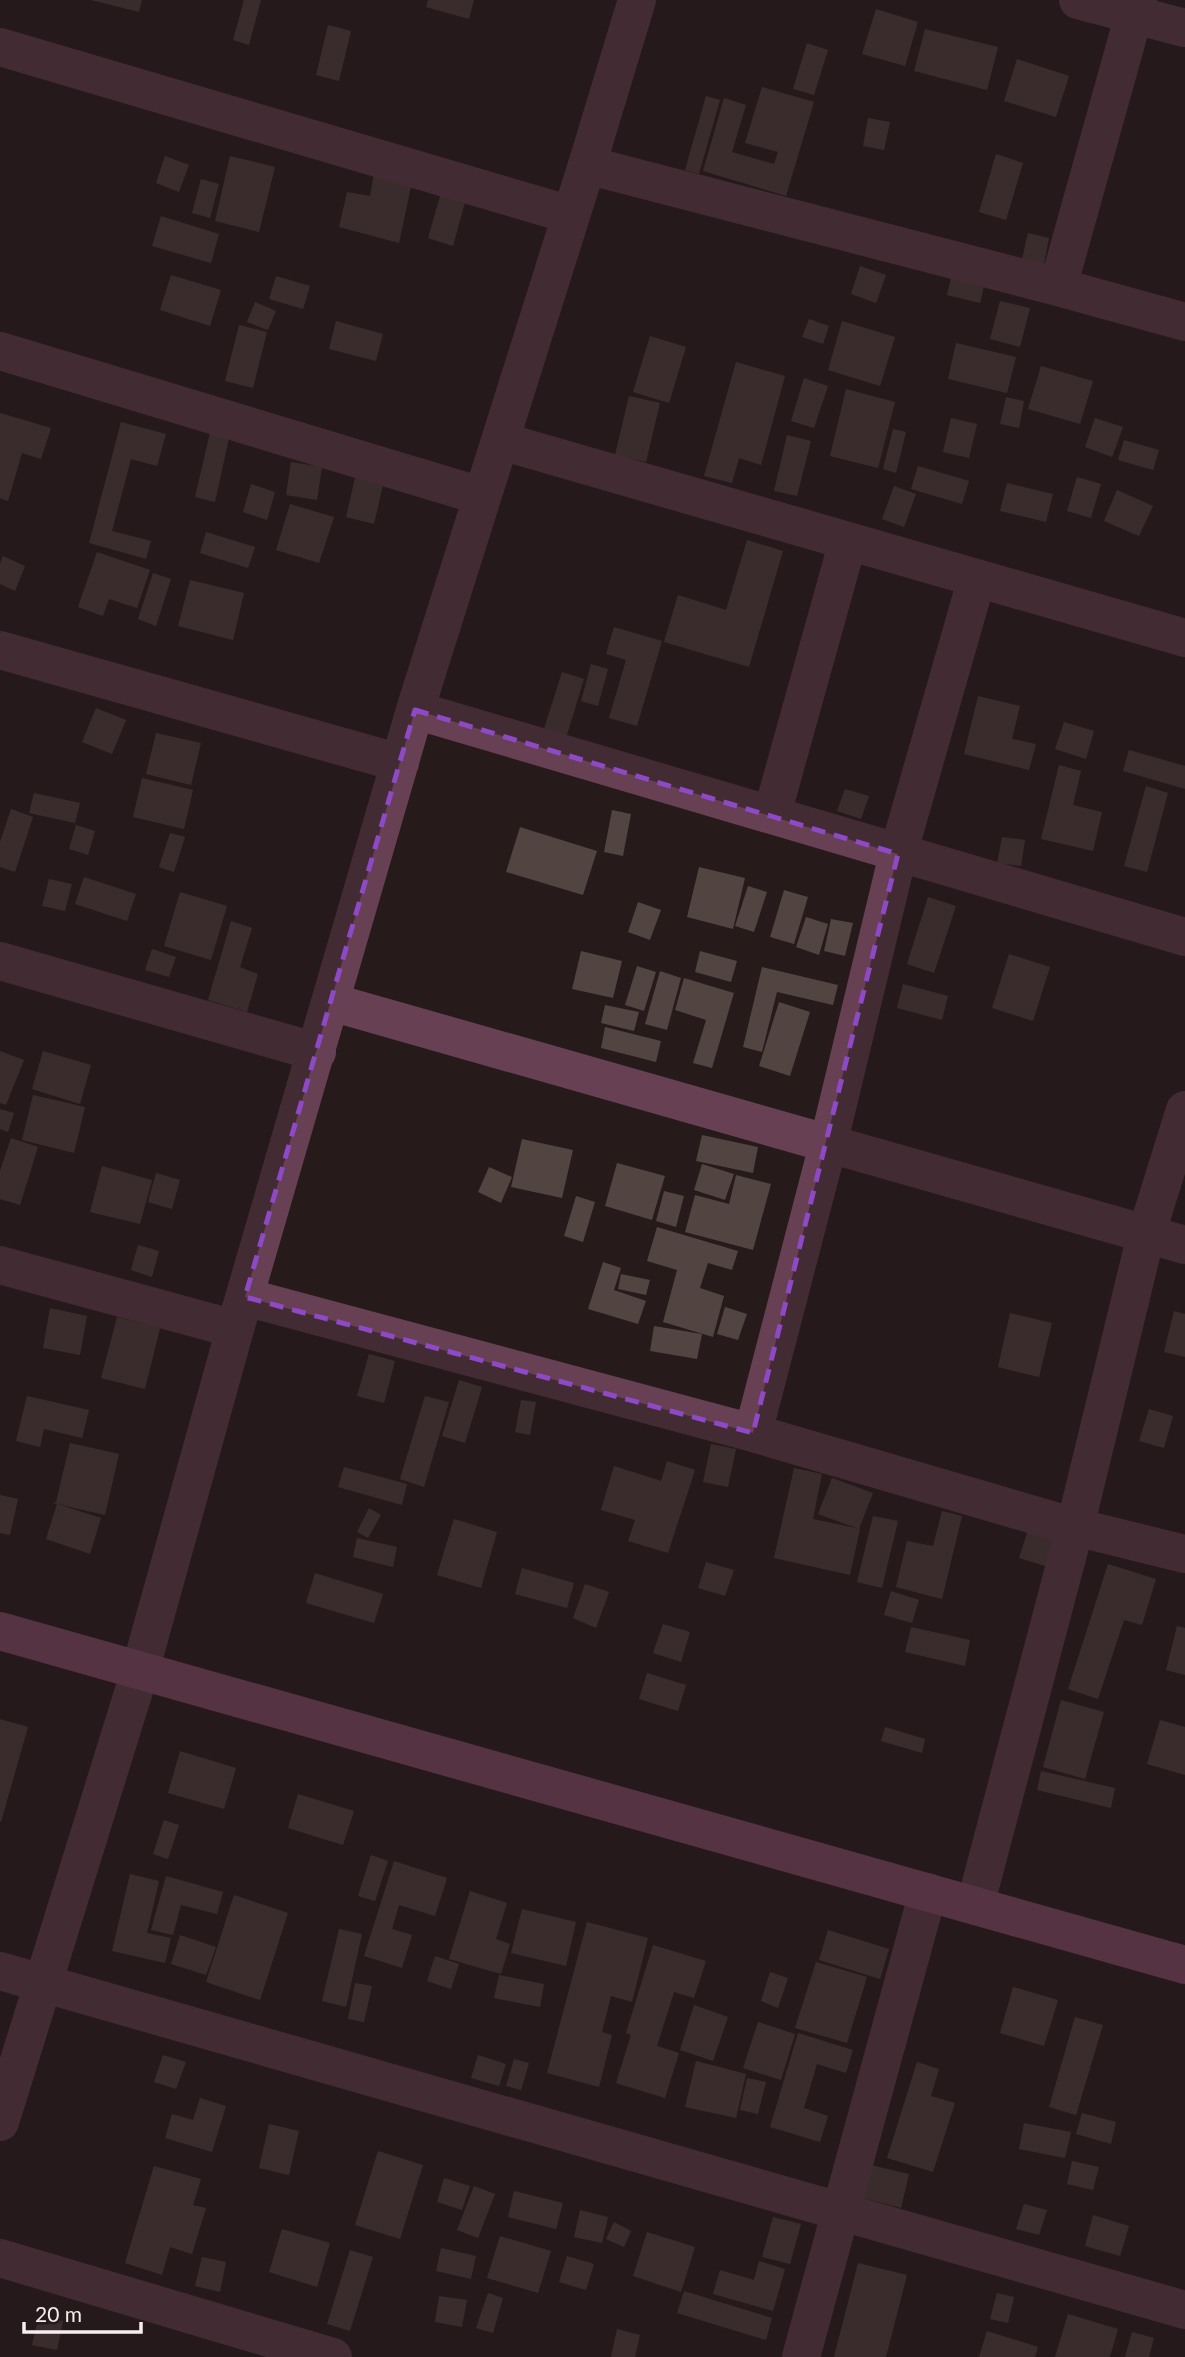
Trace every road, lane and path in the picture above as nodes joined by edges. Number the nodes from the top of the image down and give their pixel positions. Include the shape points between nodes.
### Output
1 (637, 0) edge
2 (1077, 0) edge
3 (1136, 7) edge
4 (1185, 28) edge
5 (0, 47) edge
6 (587, 165) junction
7 (571, 215) junction
8 (1058, 287) junction
9 (1185, 322) edge
10 (0, 351) edge
11 (501, 441) junction
12 (481, 496) junction
13 (848, 541) junction
14 (977, 578) junction
15 (1185, 638) edge
16 (0, 650) edge
17 (415, 710) junction
18 (400, 763) junction
19 (772, 814) junction
20 (898, 853) junction
21 (1185, 937) edge
22 (0, 961) edge
23 (331, 1002) junction
24 (317, 1052) junction
25 (1185, 1110) edge
26 (828, 1144) junction
27 (1146, 1235) junction
28 (1185, 1245) edge
29 (0, 1265) edge
30 (240, 1313) junction
31 (753, 1433) junction
32 (1075, 1527) junction
33 (1185, 1554) edge
34 (0, 1631) edge
35 (140, 1671) junction
36 (928, 1892) junction
37 (975, 1906) junction
38 (1185, 1965) edge
39 (0, 1971) edge
40 (43, 1983) junction
41 (0, 2122) edge
42 (842, 2212) junction
43 (0, 2258) edge
44 (1185, 2310) edge
45 (333, 2357) edge
46 (801, 2357) edge

1 - 6 street
2 - 3 street
3 - 4 street
3 - 8 street
5 - 7 street
6 - 7 street
6 - 8 street
7 - 11 street
8 - 9 street
10 - 12 street
11 - 12 street
11 - 13 street
12 - 17 street
13 - 14 street
13 - 19 street
14 - 15 street
14 - 20 street
16 - 18 street
17 - 18 street
17 - 19 street
18 - 23 street
19 - 20 street
20 - 21 street
20 - 26 street
22 - 24 street
23 - 24 street
23 - 26 street
24 - 30 street
25 - 27 street
26 - 27 street
26 - 31 street
27 - 28 street
27 - 32 street
29 - 30 street
30 - 31 street
30 - 35 street
31 - 32 street
32 - 33 street
32 - 37 street
34 - 35 street
35 - 36 street
35 - 40 street
36 - 37 street
36 - 42 street
37 - 38 street
39 - 40 street
40 - 41 street
40 - 42 street
42 - 44 street
42 - 46 street
43 - 45 street

